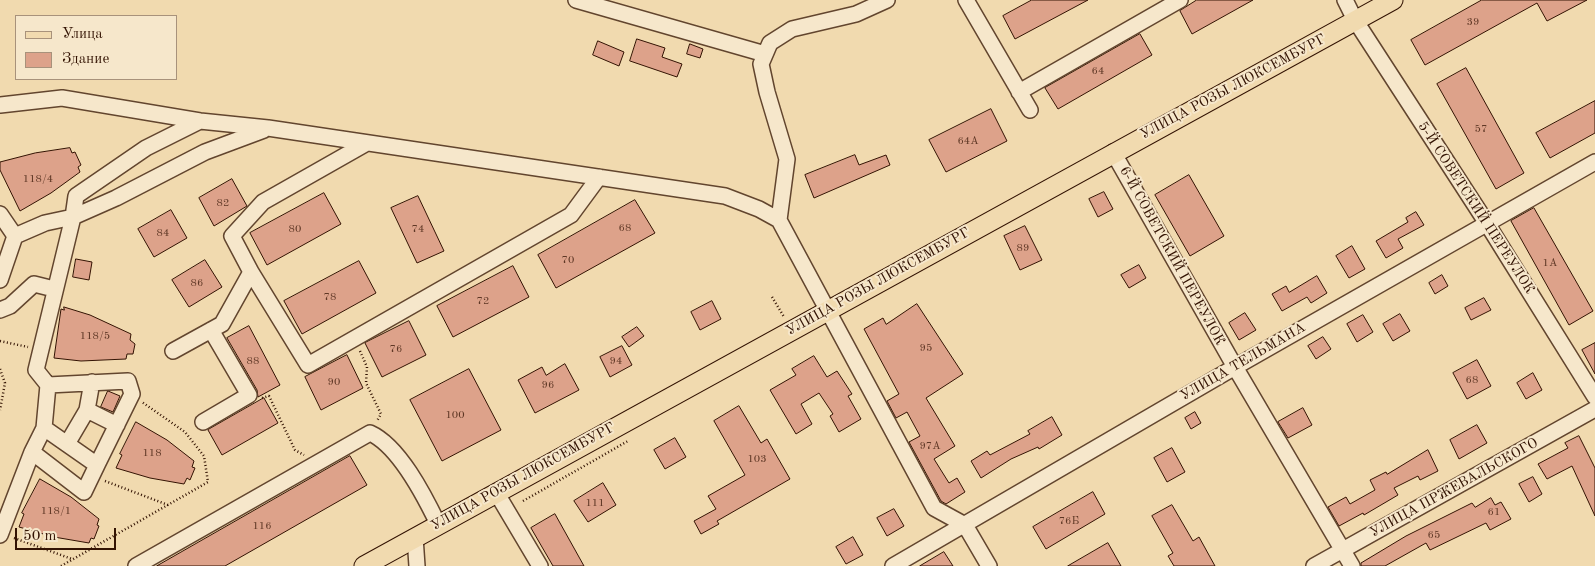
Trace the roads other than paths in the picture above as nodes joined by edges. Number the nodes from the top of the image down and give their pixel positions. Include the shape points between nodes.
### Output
1 (576, 0) edge
2 (887, 0) edge
3 (966, 0) edge
4 (1180, 0) edge
5 (1345, 0) edge
6 (1393, 0) edge
7 (1355, 20) junction
8 (765, 54) junction
9 (1019, 92) junction
10 (0, 105) edge
11 (1030, 110) dead end
12 (200, 120) junction
13 (268, 128) junction
14 (367, 143) junction
15 (1113, 152) junction
16 (1595, 162) edge
17 (599, 178) junction
18 (0, 214) edge
19 (73, 217) junction
20 (779, 220) junction
21 (1486, 222) junction
22 (15, 236) junction
23 (251, 272) junction
24 (0, 280) edge
25 (54, 289) junction
26 (0, 310) edge
27 (827, 310) junction
28 (212, 330) junction
29 (173, 351) dead end
30 (1235, 367) junction
31 (92, 382) junction
32 (48, 385) junction
33 (1595, 397) edge
34 (1595, 409) edge
35 (87, 410) junction
36 (203, 422) dead end
37 (117, 424) junction
38 (44, 428) junction
39 (67, 444) junction
40 (32, 452) junction
41 (95, 470) junction
42 (496, 492) junction
43 (438, 524) junction
44 (965, 524) junction
45 (1, 534) edge
46 (415, 537) junction
47 (1344, 550) junction
48 (136, 566) edge
49 (364, 566) edge
50 (417, 566) edge
51 (540, 566) edge
52 (893, 566) edge
53 (989, 566) edge
54 (1314, 566) edge
55 (1352, 566) edge

1 - 8 street
2 - 8 street via 856,14 792,29 770,43
3 - 9 street
4 - 9 street
5 - 7 street, 5-Й СОВЕТСКИЙ ПЕРЕУЛОК
6 - 7 main road, УЛИЦА РОЗЫ ЛЮКСЕМБУРГ
7 - 15 main road, УЛИЦА РОЗЫ ЛЮКСЕМБУРГ
7 - 21 street, 5-Й СОВЕТСКИЙ ПЕРЕУЛОК
8 - 20 street via 761,64 766,92 786,159
9 - 11 street
10 - 12 street via 62,98
12 - 13 street
12 - 19 street via 146,148 76,196
13 - 14 street
13 - 19 street via 205,152
14 - 17 street
14 - 23 street via 263,202 232,236
15 - 27 main road, УЛИЦА РОЗЫ ЛЮКСЕМБУРГ
15 - 30 street, 6-Й СОВЕТСКИЙ ПЕРЕУЛОК
16 - 21 street, УЛИЦА ТЕЛЬМАНА
17 - 20 street via 726,196
17 - 23 street via 571,215 308,365
18 - 22 street
19 - 22 street via 44,223
19 - 25 street
20 - 27 street
21 - 30 street, УЛИЦА ТЕЛЬМАНА
21 - 33 street, 5-Й СОВЕТСКИЙ ПЕРЕУЛОК
22 - 24 street
23 - 28 street via 222,324
25 - 26 street via 34,284 10,306
25 - 32 street via 36,370
27 - 42 main road, УЛИЦА РОЗЫ ЛЮКСЕМБУРГ
27 - 44 street via 934,508
28 - 29 street
28 - 36 street via 249,395
30 - 44 street, УЛИЦА ТЕЛЬМАНА
30 - 47 street, 6-Й СОВЕТСКИЙ ПЕРЕУЛОК
31 - 32 street
31 - 35 street
31 - 37 street via 128,381 132,394
32 - 38 street
34 - 47 street, УЛИЦА ПРЖЕВАЛЬСКОГО
35 - 37 street
35 - 39 street
37 - 41 street
38 - 39 street
38 - 40 street
39 - 41 street
40 - 41 street via 84,492
40 - 45 street
42 - 43 main road, УЛИЦА РОЗЫ ЛЮКСЕМБУРГ
42 - 51 street
43 - 46 main road, УЛИЦА РОЗЫ ЛЮКСЕМБУРГ
43 - 48 street via 409,474 382,438 370,433
44 - 52 street, УЛИЦА ТЕЛЬМАНА
44 - 53 street
46 - 49 main road, УЛИЦА РОЗЫ ЛЮКСЕМБУРГ
46 - 50 street
47 - 54 street, УЛИЦА ПРЖЕВАЛЬСКОГО
47 - 55 street, 6-Й СОВЕТСКИЙ ПЕРЕУЛОК

